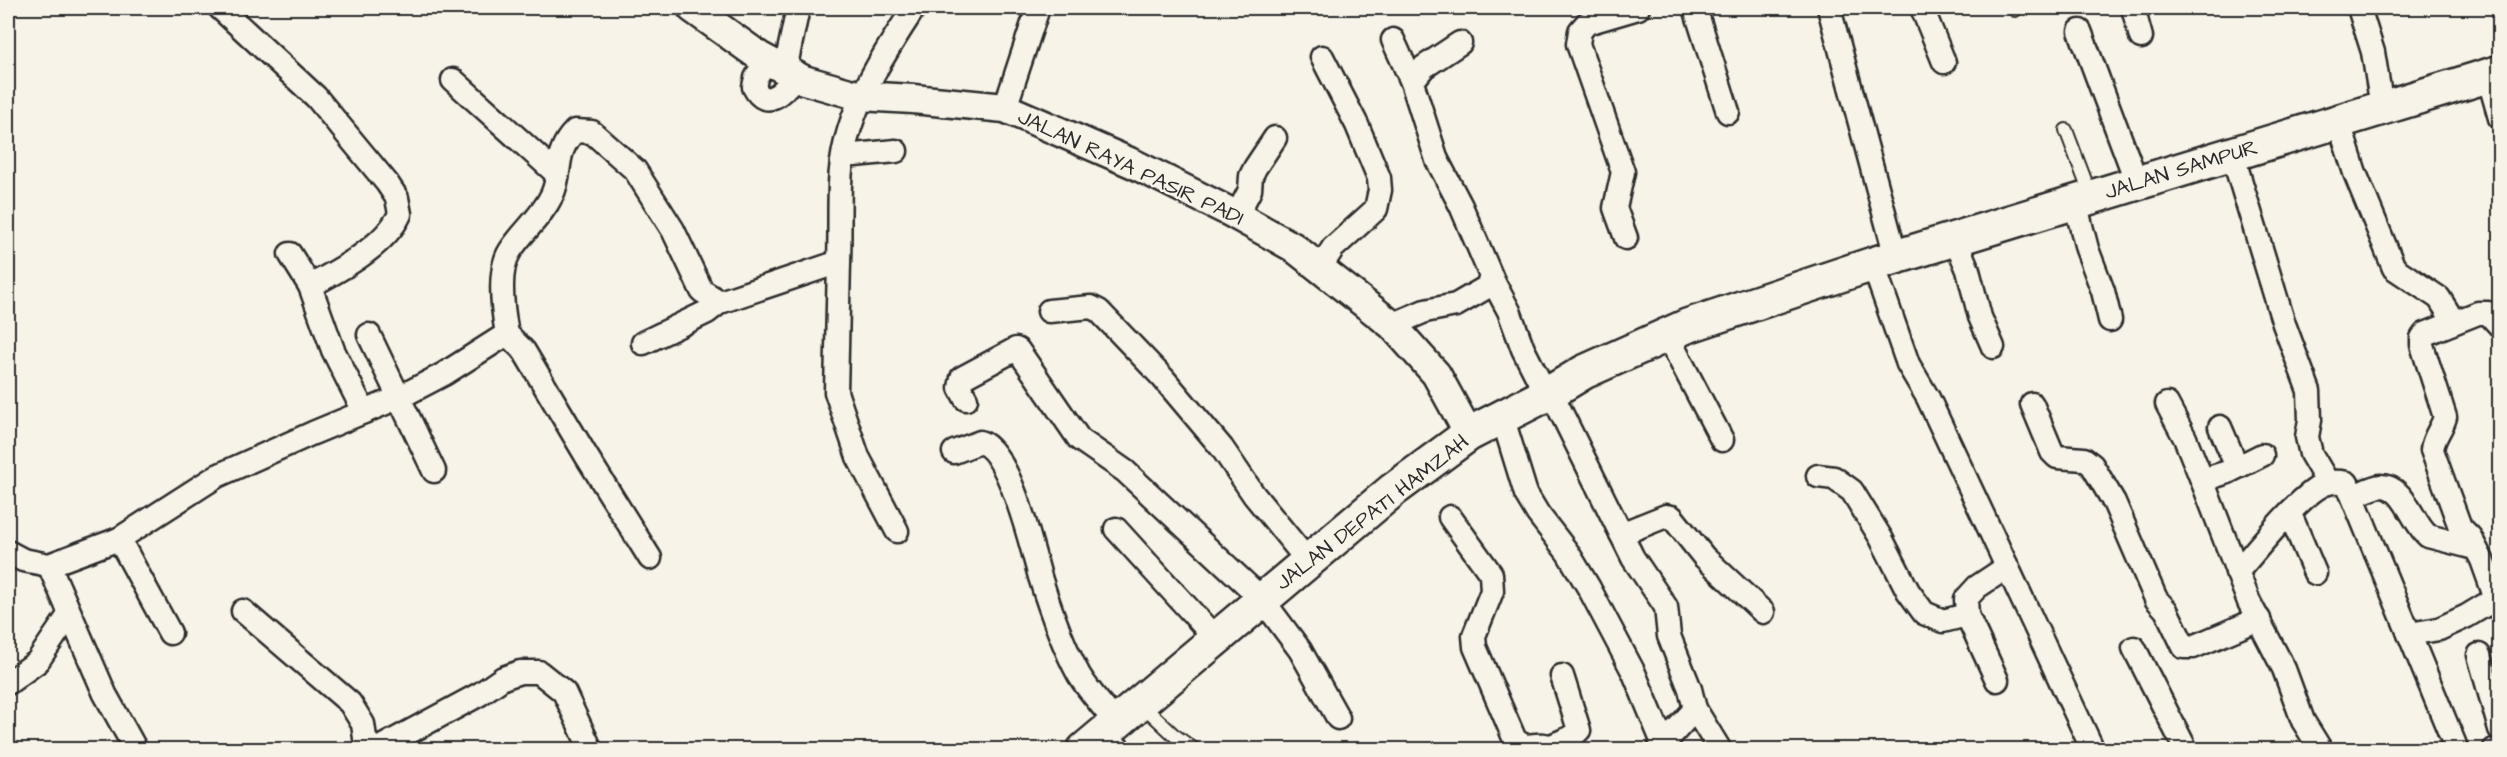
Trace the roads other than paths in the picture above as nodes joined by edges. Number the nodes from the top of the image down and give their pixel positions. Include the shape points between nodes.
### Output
1 (220, 8) edge
2 (692, 8) edge
3 (798, 8) edge
4 (914, 8) edge
5 (1038, 8) edge
6 (1638, 8) edge
7 (1695, 8) edge
8 (1829, 8) edge
9 (1922, 8) edge
10 (2133, 8) edge
11 (2359, 8) edge
12 (1590, 14) edge
13 (2080, 31) dead end
14 (2141, 37) dead end
15 (1393, 39) dead end
16 (1460, 43) dead end
17 (1322, 57) dead end
18 (1944, 62) dead end
19 (782, 69) junction
20 (2494, 74) edge
21 (453, 81) dead end
22 (1412, 82) junction
23 (860, 96) junction
24 (2382, 107) junction
25 (1005, 108) junction
26 (1728, 112) dead end
27 (2499, 118) edge
28 (2338, 120) junction
29 (2066, 130) dead end
30 (1275, 138) dead end
31 (896, 151) dead end
32 (2232, 153) junction
33 (844, 156) junction
34 (556, 173) junction
35 (2137, 183) junction
36 (2083, 200) junction
37 (1237, 215) junction
38 (1626, 238) dead end
39 (1954, 239) junction
40 (290, 254) dead end
41 (839, 262) junction
42 (1877, 263) junction
43 (1320, 268) junction
44 (1494, 283) junction
45 (310, 286) junction
46 (720, 302) junction
47 (1049, 311) dead end
48 (2110, 320) dead end
49 (2454, 322) junction
50 (1392, 325) junction
51 (2499, 326) edge
52 (369, 334) dead end
53 (507, 334) junction
54 (1667, 335) junction
55 (643, 343) dead end
56 (1993, 347) dead end
57 (1549, 393) junction
58 (400, 397) junction
59 (966, 399) dead end
60 (2032, 404) dead end
61 (2167, 404) dead end
62 (364, 412) junction
63 (1502, 416) junction
64 (2220, 427) dead end
65 (1469, 434) junction
66 (1722, 440) dead end
67 (954, 452) dead end
68 (2262, 455) dead end
69 (2237, 467) junction
70 (434, 471) dead end
71 (1818, 476) dead end
72 (2202, 480) junction
73 (2328, 483) junction
74 (2354, 496) junction
75 (2290, 514) junction
76 (1450, 517) dead end
77 (1116, 529) dead end
78 (897, 531) dead end
79 (1621, 534) junction
80 (119, 538) junction
81 (2475, 548) junction
82 (8, 552) edge
83 (650, 558) dead end
84 (1307, 560) junction
85 (49, 565) junction
86 (2007, 567) junction
87 (2237, 572) junction
88 (2315, 573) dead end
89 (1262, 599) junction
90 (2498, 601) edge
91 (243, 611) dead end
92 (1762, 612) dead end
93 (69, 615) junction
94 (1967, 615) junction
95 (2259, 619) junction
96 (170, 633) dead end
97 (2409, 634) junction
98 (1216, 639) junction
99 (2134, 648) dead end
100 (2479, 655) dead end
101 (1562, 676) dead end
102 (1997, 680) dead end
103 (8, 683) edge
104 (1695, 709) junction
105 (1338, 718) dead end
106 (2499, 729) edge
107 (1112, 731) edge
108 (1661, 746) edge
109 (1552, 748) edge
110 (2499, 749) edge
111 (136, 750) edge
112 (374, 750) edge
113 (591, 750) edge
114 (1195, 750) edge
115 (1720, 750) edge
116 (2093, 750) edge
117 (2186, 750) edge
118 (2321, 750) edge
119 (2457, 750) edge
120 (2494, 750) edge

1 - 45 street via 316,97 397,198 400,214 384,237 340,270
2 - 19 street, JALAN RAYA PASIR PADI
3 - 19 street
4 - 23 street
5 - 25 street
6 - 12 street
7 - 26 street
8 - 42 street
9 - 18 street
10 - 14 street
11 - 24 street via 2373,52
12 - 38 street via 1578,44 1623,172 1615,208
13 - 35 street
15 - 22 street
16 - 22 street via 1424,67
17 - 43 street via 1357,125 1379,178 1380,190 1376,209 1333,248
19 - 23 street, JALAN RAYA PASIR PADI
20 - 24 main road, JALAN SAMPUR
20 - 27 street
21 - 34 street
22 - 44 street via 1437,160
23 - 25 street, JALAN RAYA PASIR PADI
23 - 33 street
24 - 28 main road, JALAN SAMPUR
25 - 37 street, JALAN RAYA PASIR PADI
28 - 32 main road, JALAN SAMPUR
28 - 49 street via 2394,268 2439,298
29 - 36 lane
30 - 37 street via 1251,176 1250,190
31 - 33 street
32 - 35 main road, JALAN SAMPUR
32 - 73 street via 2284,324 2309,391 2307,437 2311,454
33 - 41 street
34 - 46 street via 563,143 575,131 592,132 635,170 673,230 702,291
34 - 53 street via 552,194 534,224 509,253 502,284
35 - 36 main road, JALAN SAMPUR
36 - 39 main road, JALAN SAMPUR
36 - 48 street via 2087,249
37 - 43 street, JALAN RAYA PASIR PADI via 1293,247
39 - 42 main road, JALAN SAMPUR
39 - 56 street
40 - 45 street
41 - 46 street
41 - 78 street via 836,392 858,457
42 - 54 main road, JALAN DEPATI HAMZAH
42 - 86 street via 1908,364 1928,398
43 - 50 street, JALAN RAYA PASIR PADI
44 - 50 street via 1456,305 1425,311
44 - 57 street via 1523,348
45 - 62 street via 333,350
46 - 55 street
47 - 84 street via 1091,307 1099,311 1222,448
49 - 51 street via 2488,313
49 - 81 street via 2425,334 2422,345 2445,417 2432,450 2460,527
50 - 65 street, JALAN RAYA PASIR PADI via 1436,374
52 - 58 street
53 - 58 street
53 - 83 street via 524,351
54 - 57 main road, JALAN DEPATI HAMZAH via 1584,372
54 - 66 street
57 - 63 main road, JALAN DEPATI HAMZAH
57 - 79 street
58 - 62 street
58 - 70 street
59 - 89 street via 960,388 962,378 1018,350 1078,439 1125,471
60 - 95 street via 2052,452 2057,457 2084,459 2092,465 2114,502 2156,599 2184,646 2193,647
61 - 72 street
62 - 80 street via 217,476
63 - 65 main road, JALAN DEPATI HAMZAH
63 - 108 street via 1526,494 1589,588 1634,673
64 - 69 street
65 - 84 main road, JALAN DEPATI HAMZAH
67 - 107 street via 980,442 987,444 994,454 1018,500 1040,578 1080,676
68 - 69 street
69 - 72 street
71 - 94 street via 1834,478 1852,491 1924,613 1943,621
72 - 87 street
73 - 74 street via 2347,483
73 - 75 street via 2312,492
74 - 81 street via 2379,486 2389,488 2401,496 2428,537
74 - 97 street
75 - 87 street
75 - 88 street
76 - 109 street via 1491,574 1492,591 1474,636 1475,647 1515,740 1524,747 1544,744
77 - 98 street
79 - 92 street via 1672,517 1704,557
79 - 104 street via 1666,607 1669,636
80 - 85 street
80 - 96 street
81 - 90 street
82 - 85 street via 23,560
84 - 89 main road, JALAN DEPATI HAMZAH
85 - 93 street
86 - 94 street via 1966,599
86 - 116 street
87 - 95 street
89 - 98 main road, JALAN DEPATI HAMZAH
89 - 105 street via 1300,650
90 - 97 street via 2439,629
91 - 112 street via 350,703
93 - 103 street via 37,662
93 - 111 street
94 - 102 street
95 - 118 street via 2284,669 2303,722
97 - 119 street
98 - 107 main road, JALAN DEPATI HAMZAH
99 - 117 street
100 - 106 street
101 - 109 street via 1579,730
104 - 108 street
104 - 115 street
107 - 114 lane via 1174,735
110 - 120 street
112 - 113 street via 520,672 539,672 564,693

